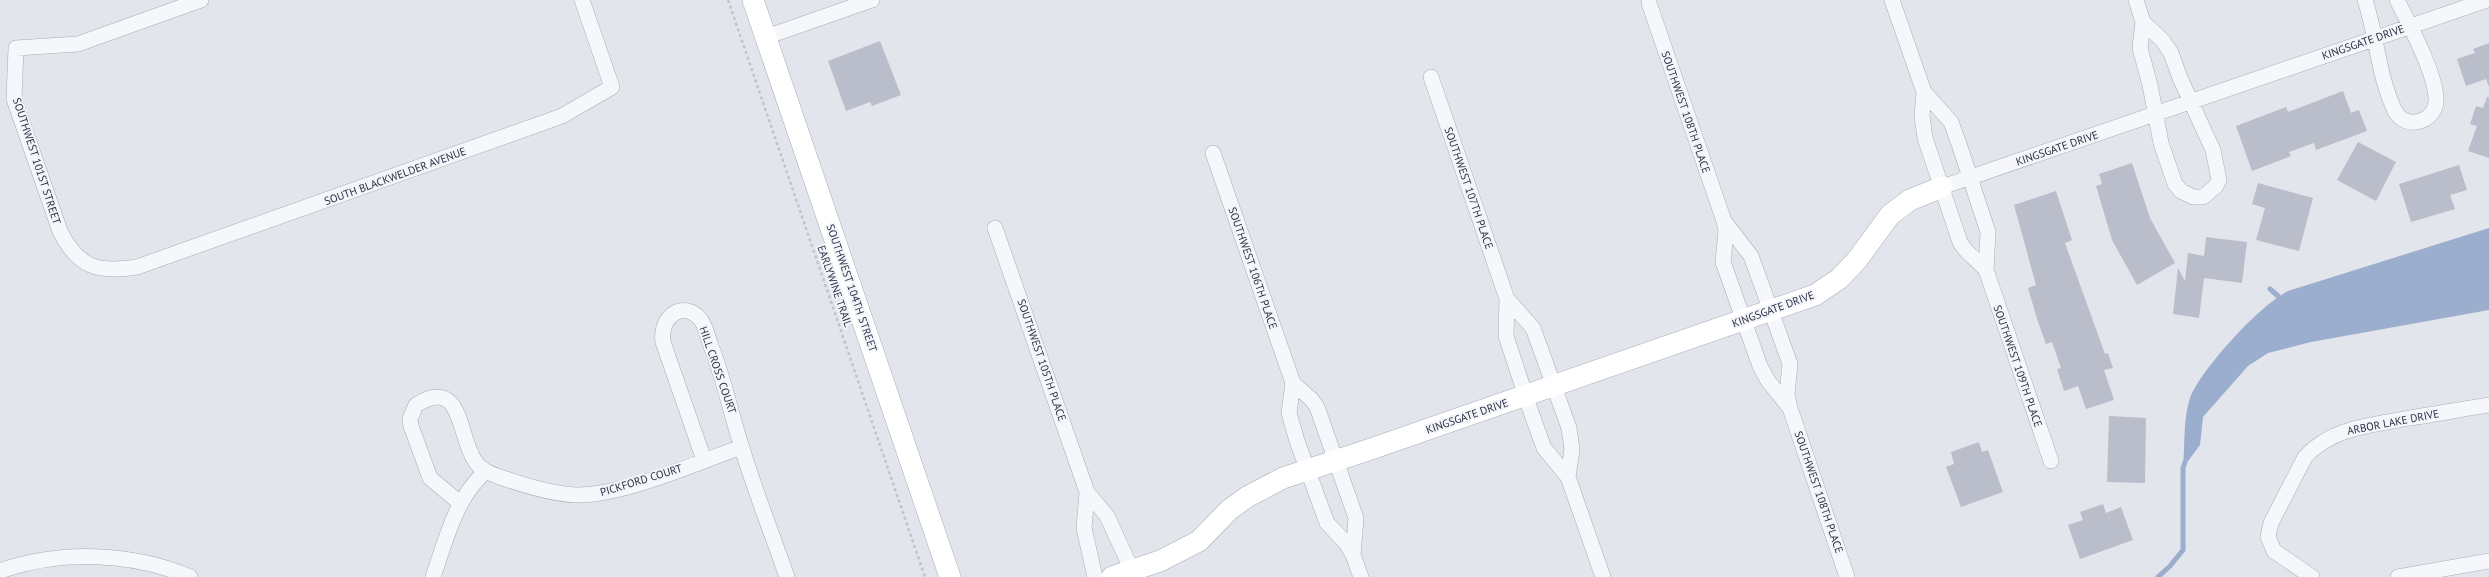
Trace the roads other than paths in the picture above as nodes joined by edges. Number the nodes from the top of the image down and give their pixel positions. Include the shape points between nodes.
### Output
1 (201, 0) edge
2 (582, 0) edge
3 (753, 0) edge
4 (872, 0) edge
5 (1892, 0) edge
6 (2136, 0) edge
7 (2365, 0) edge
8 (2397, 0) edge
9 (2486, 0) edge
10 (1649, 3) dead end
11 (2143, 22) junction
12 (2410, 26) junction
13 (766, 37) junction
14 (2373, 38) junction
15 (1431, 77) dead end
16 (1924, 92) junction
17 (2191, 102) junction
18 (2156, 114) junction
19 (1213, 153) dead end
20 (1970, 177) junction
21 (1942, 187) junction
22 (1724, 221) junction
23 (995, 228) dead end
24 (86, 264) joint
25 (1986, 270) junction
26 (1508, 298) junction
27 (1771, 310) junction
28 (1744, 320) junction
29 (1293, 383) junction
30 (1553, 386) junction
31 (1526, 396) junction
32 (2489, 405) edge
33 (1790, 408) junction
34 (742, 447) junction
35 (704, 460) junction
36 (1336, 461) junction
37 (2051, 461) dead end
38 (1309, 470) junction
39 (485, 472) junction
40 (1568, 477) junction
41 (1088, 492) junction
42 (460, 503) junction
43 (1353, 555) junction
44 (2489, 561) edge
45 (0, 570) edge
46 (1126, 575) edge
47 (188, 577) edge
48 (433, 577) edge
49 (787, 577) edge
50 (950, 577) edge
51 (1095, 577) edge
52 (1360, 577) edge
53 (1603, 577) edge
54 (1847, 577) edge
55 (2312, 577) edge
56 (2398, 577) edge

1 - 24 street, SOUTHWEST 101ST STREET via 78,44 16,48 14,99 60,231 71,251
2 - 24 street, SOUTH BLACKWELDER AVENUE via 612,87 562,116 137,267 108,270
3 - 13 street, SOUTHWEST 104TH STREET
4 - 13 street
5 - 16 street, SOUTHWEST 109TH PLACE
6 - 11 street
7 - 14 street
8 - 12 street
9 - 12 street, KINGSGATE DRIVE
10 - 22 street, SOUTHWEST 108TH PLACE
11 - 17 street via 2167,46
11 - 18 street via 2140,48
12 - 14 street, KINGSGATE DRIVE
12 - 14 street via 2436,97 2435,110 2420,122 2406,122 2396,112 2382,77
13 - 50 street, SOUTHWEST 104TH STREET
14 - 17 street, KINGSGATE DRIVE
15 - 26 street, SOUTHWEST 107TH PLACE
16 - 20 street, SOUTHWEST 109TH PLACE via 1951,122
16 - 21 street, SOUTHWEST 109TH PLACE via 1924,138
17 - 18 street, KINGSGATE DRIVE
17 - 18 street via 2218,168 2219,180 2216,186 2203,196 2187,196 2175,184 2161,143
18 - 20 street, KINGSGATE DRIVE
19 - 29 street, SOUTHWEST 106TH PLACE
20 - 21 street, KINGSGATE DRIVE
20 - 25 street, SOUTHWEST 109TH PLACE via 1988,232
21 - 25 street, SOUTHWEST 109TH PLACE via 1963,248
21 - 27 street, KINGSGATE DRIVE via 1910,200 1890,215 1856,260 1827,288 1815,295
22 - 27 street, SOUTHWEST 108TH PLACE via 1751,256
22 - 28 street, SOUTHWEST 108TH PLACE via 1726,231 1723,262
23 - 41 street, SOUTHWEST 105TH PLACE
25 - 37 street, SOUTHWEST 109TH PLACE
26 - 30 street, SOUTHWEST 107TH PLACE via 1532,328
26 - 31 street, SOUTHWEST 107TH PLACE via 1506,336
27 - 28 street, KINGSGATE DRIVE
27 - 33 street, SOUTHWEST 108TH PLACE via 1790,364 1787,394
28 - 30 street, KINGSGATE DRIVE
28 - 33 street, SOUTHWEST 108TH PLACE via 1764,375
29 - 36 street, SOUTHWEST 106TH PLACE via 1317,407
29 - 38 street, SOUTHWEST 106TH PLACE via 1289,413
30 - 31 street, KINGSGATE DRIVE
30 - 40 street, SOUTHWEST 107TH PLACE via 1571,440
31 - 36 street, KINGSGATE DRIVE
31 - 40 street, SOUTHWEST 107TH PLACE via 1544,448
32 - 55 street, ARBOR LAKE DRIVE via 2346,430 2322,441 2305,457 2268,530 2274,551
33 - 54 street, SOUTHWEST 108TH PLACE
34 - 35 street, PICKFORD COURT
34 - 35 street, HILL CROSS COURT via 717,360 701,321 691,313 677,312 664,322 661,333
34 - 49 street, HILL CROSS COURT
35 - 39 street, PICKFORD COURT via 617,489 577,495 515,483
36 - 38 street, KINGSGATE DRIVE
36 - 43 street, SOUTHWEST 106TH PLACE via 1356,518
38 - 43 street, SOUTHWEST 106TH PLACE via 1327,523 1346,543
38 - 46 street, KINGSGATE DRIVE via 1283,478 1246,497 1229,510 1199,541
39 - 42 street via 468,489
39 - 42 street via 475,461 460,418 450,402 431,397 416,405 410,419 411,426 430,478
40 - 53 street, SOUTHWEST 107TH PLACE
41 - 46 street, SOUTHWEST 105TH PLACE via 1108,516
41 - 51 street, SOUTHWEST 105TH PLACE via 1084,528
42 - 48 street
43 - 52 street, SOUTHWEST 106TH PLACE
44 - 56 street
45 - 47 street via 56,558 116,558 144,562

